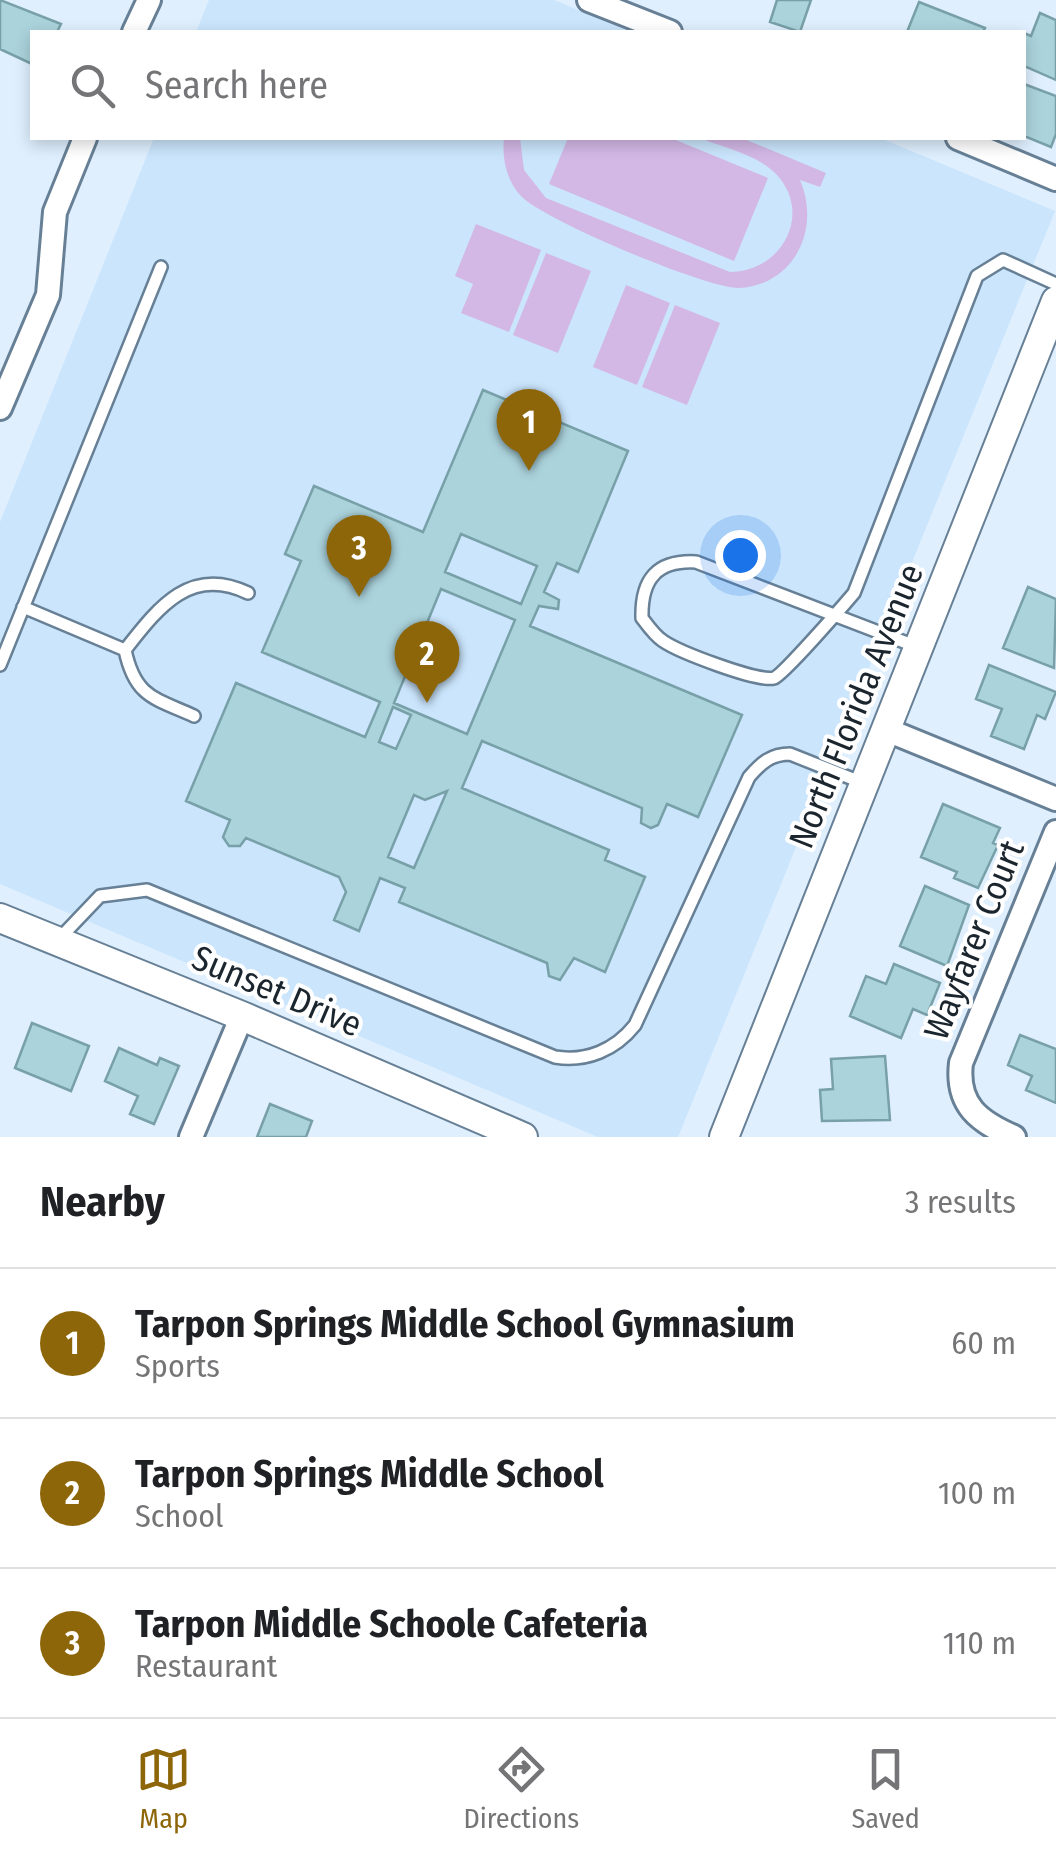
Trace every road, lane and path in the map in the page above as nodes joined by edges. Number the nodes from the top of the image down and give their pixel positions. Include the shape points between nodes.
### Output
1 (149, 0) edge
2 (589, 0) edge
3 (135, 30) edge
4 (665, 30) edge
5 (84, 140) edge
6 (963, 140) edge
7 (1056, 178) edge
8 (161, 266) dead end
9 (1056, 284) edge
10 (1056, 301) edge
11 (0, 408) edge
12 (248, 592) dead end
13 (23, 607) junction
14 (835, 616) junction
15 (920, 648) junction
16 (125, 650) junction
17 (0, 665) edge
18 (194, 716) dead end
19 (887, 730) junction
20 (866, 784) junction
21 (1056, 799) edge
22 (1056, 832) edge
23 (0, 918) edge
24 (57, 942) junction
25 (242, 1016) junction
26 (191, 1137) edge
27 (523, 1137) edge
28 (724, 1137) edge
29 (1014, 1137) edge

1 - 3 street
2 - 4 street
5 - 11 street via 56,212 48,295
6 - 7 street
8 - 13 lane
9 - 14 lane via 1003,260 977,276 854,593
10 - 15 street, North Florida Avenue
12 - 16 lane via 216,580 190,588 162,605
13 - 16 lane
13 - 17 lane
14 - 14 lane via 696,562 661,566 641,599 642,618 662,641 755,678 786,672 812,634
14 - 15 lane
15 - 19 street, North Florida Avenue
16 - 18 lane via 132,680 143,692
19 - 20 street, North Florida Avenue
19 - 21 street
20 - 24 lane via 790,754 759,766 635,1026 596,1054 554,1057 148,890 100,896
20 - 28 street, North Florida Avenue
22 - 29 street, Wayfarer Court via 960,1063 965,1104 986,1125
23 - 24 street, Sunset Drive
24 - 25 street, Sunset Drive
25 - 26 street
25 - 27 street, Sunset Drive

